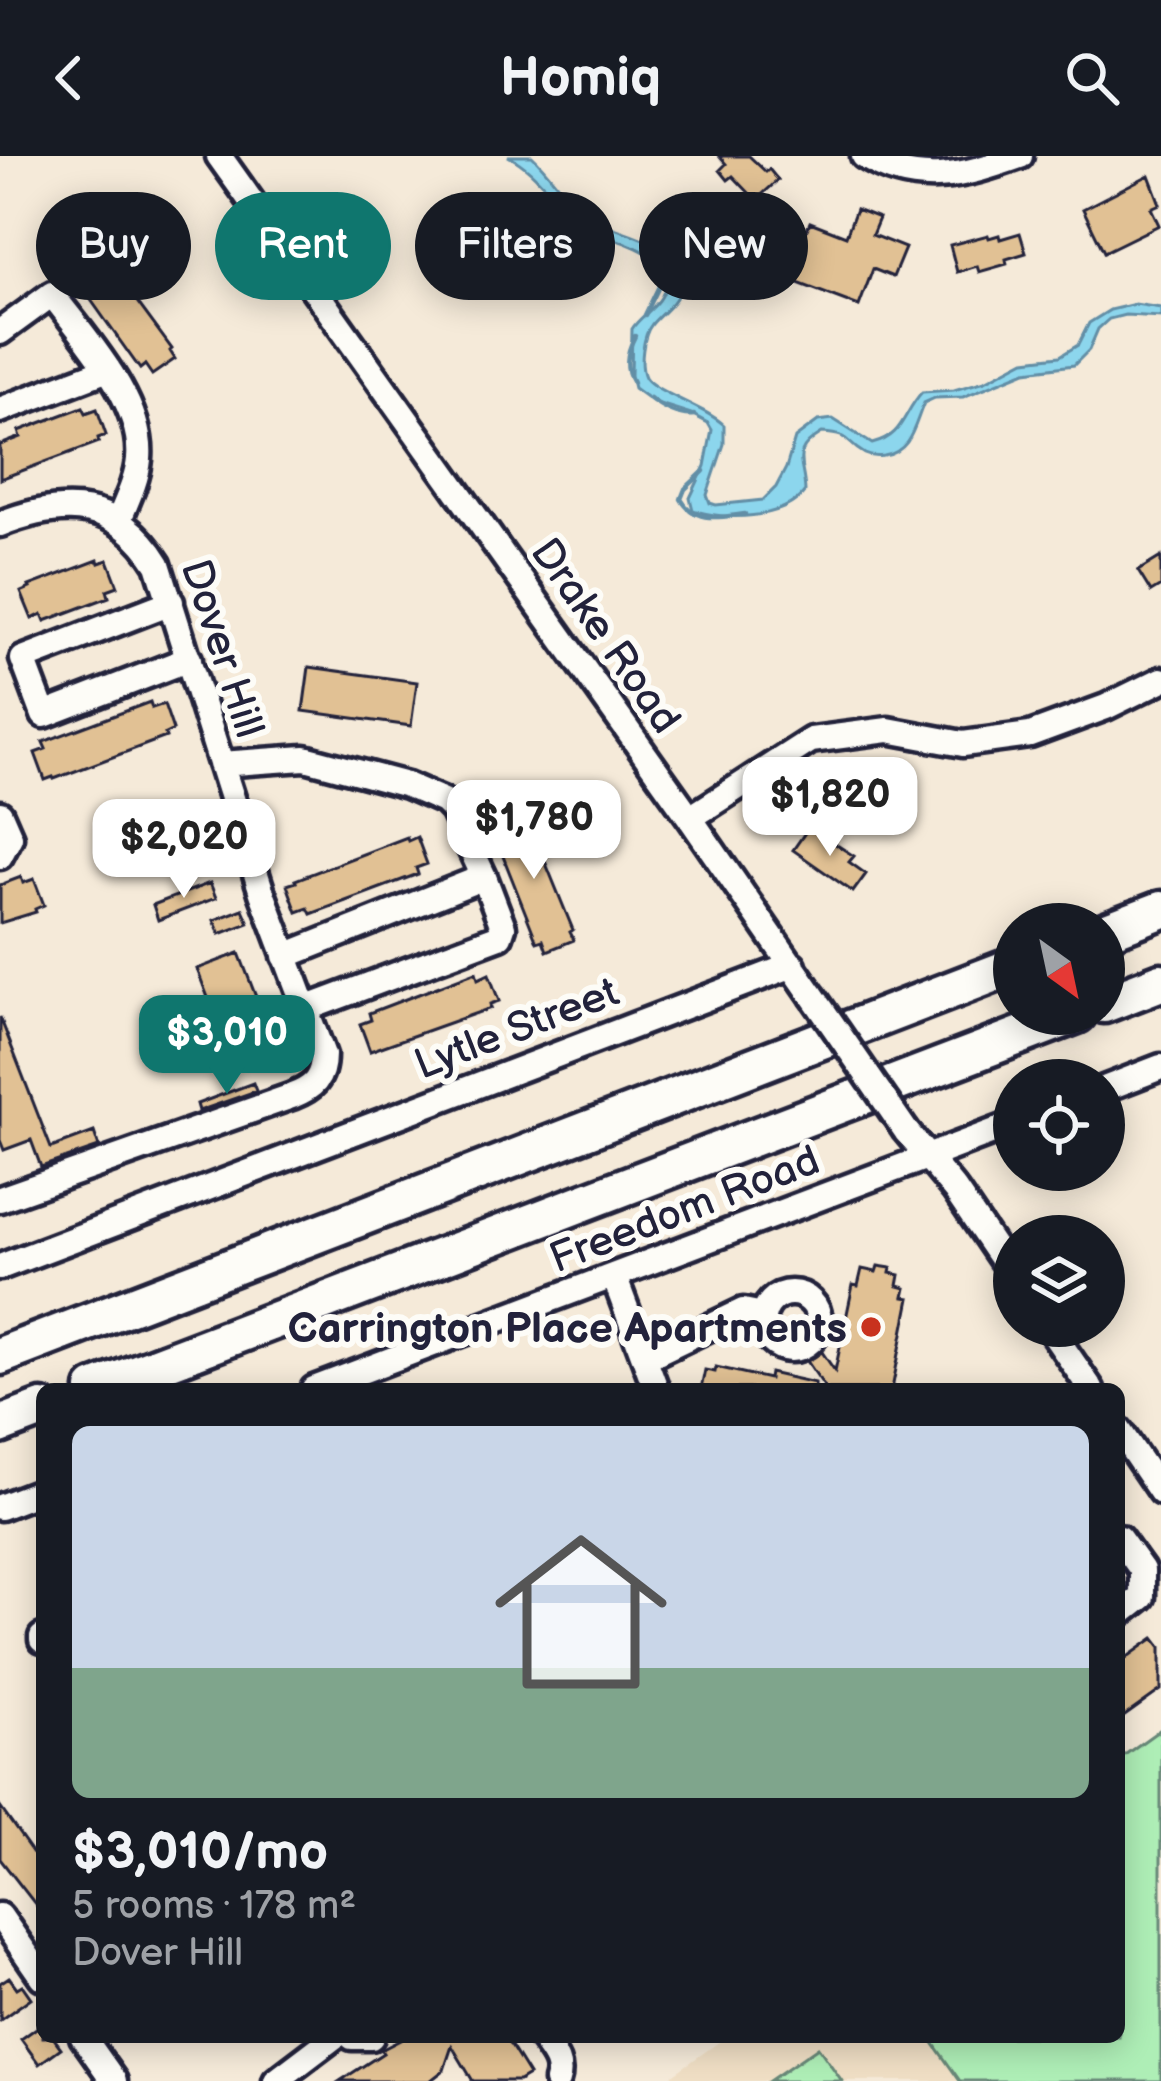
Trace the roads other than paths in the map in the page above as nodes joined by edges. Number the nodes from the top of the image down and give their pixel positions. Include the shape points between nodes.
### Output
1 (219, 156) edge
2 (864, 156) edge
3 (1020, 156) edge
4 (0, 332) edge
5 (108, 369) junction
6 (0, 410) edge
7 (118, 522) junction
8 (0, 524) edge
9 (171, 602) junction
10 (189, 659) junction
11 (1161, 680) edge
12 (221, 764) junction
13 (0, 814) edge
14 (690, 818) junction
15 (0, 856) edge
16 (484, 877) junction
17 (1161, 910) edge
18 (1125, 924) edge
19 (285, 956) junction
20 (793, 965) junction
21 (993, 974) edge
22 (1161, 982) edge
23 (1125, 996) edge
24 (305, 1009) junction
25 (1022, 1035) edge
26 (1161, 1067) edge
27 (1125, 1081) edge
28 (993, 1132) edge
29 (928, 1157) junction
30 (0, 1199) edge
31 (993, 1245) edge
32 (0, 1267) edge
33 (614, 1276) junction
34 (763, 1316) dead end
35 (1062, 1347) edge
36 (0, 1356) edge
37 (645, 1358) junction
38 (111, 1383) edge
39 (344, 1383) edge
40 (654, 1383) edge
41 (1087, 1383) edge
42 (36, 1411) edge
43 (0, 1425) edge
44 (1125, 1439) edge
45 (1161, 1492) edge
46 (36, 1501) edge
47 (0, 1507) edge
48 (1125, 1551) edge
49 (1125, 1610) edge
50 (0, 1916) edge
51 (36, 1968) edge
52 (87, 2043) edge
53 (326, 2043) edge
54 (545, 2043) edge
55 (113, 2081) edge
56 (276, 2081) edge
57 (557, 2081) edge

1 - 14 street, Drake Road
2 - 3 street via 935,178
4 - 5 street via 52,295
5 - 6 street
5 - 7 street via 132,416 140,458
7 - 8 street via 57,507
7 - 9 street, Dover Hill via 149,550
9 - 10 street, Dover Hill
9 - 10 street via 23,659 44,715
10 - 12 street, Dover Hill
11 - 14 street via 1030,735 963,744 888,730 811,740
12 - 16 street via 305,758 407,785 453,809
12 - 19 street, Dover Hill
13 - 15 street via 10,837
14 - 20 street, Drake Road
16 - 19 street
16 - 24 street via 500,936
17 - 18 highway
19 - 24 street, Dover Hill
20 - 29 street, Drake Road, bridge
20 - 32 street, Lytle Street
21 - 36 highway
22 - 23 highway
24 - 30 street, Dover Hill via 323,1068 305,1091
25 - 38 highway
26 - 27 street
28 - 29 street, Freedom Road
29 - 31 street, Drake Road
29 - 33 street, Freedom Road
33 - 37 street
33 - 39 street, Freedom Road
34 - 37 street via 743,1311
35 - 41 street
37 - 40 street
42 - 43 highway
44 - 45 street
46 - 47 street
48 - 49 street via 1142,1570 1142,1597
50 - 51 street
52 - 55 street
53 - 56 street
54 - 57 street via 558,2062

